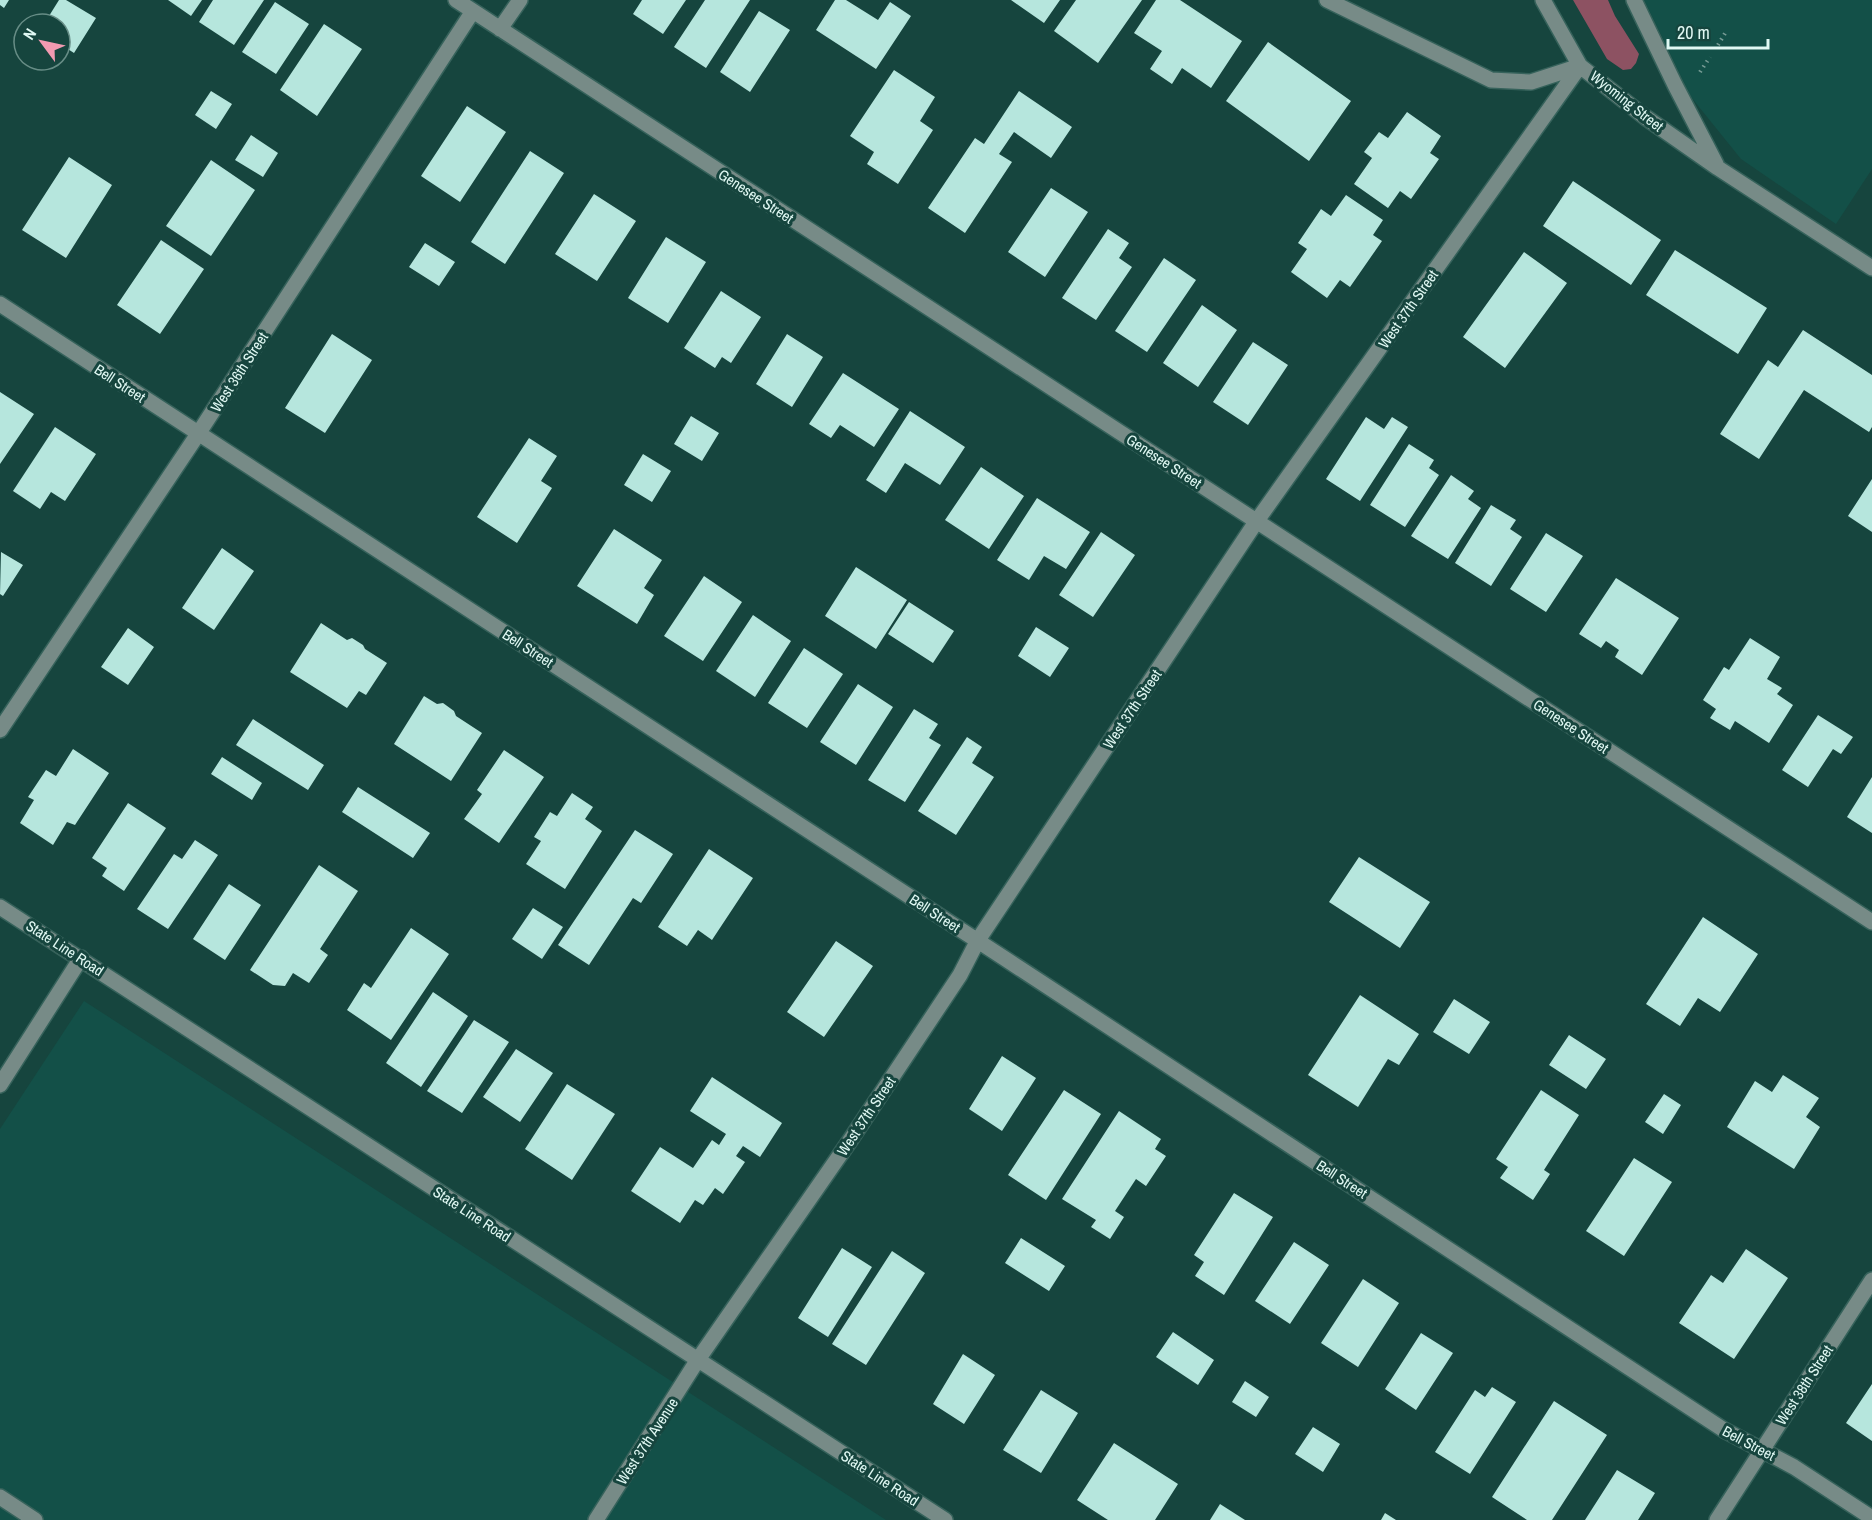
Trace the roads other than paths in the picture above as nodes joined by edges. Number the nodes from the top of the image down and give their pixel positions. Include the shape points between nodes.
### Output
1 (456, 0) edge
2 (520, 0) edge
3 (1327, 0) edge
4 (1543, 0) edge
5 (1634, 0) edge
6 (473, 11) junction
7 (500, 28) junction
8 (1580, 66) junction
9 (1718, 168) junction
10 (1872, 268) edge
11 (0, 304) edge
12 (198, 434) junction
13 (1256, 522) junction
14 (0, 730) edge
15 (0, 907) edge
16 (1872, 922) edge
17 (978, 940) junction
18 (81, 958) junction
19 (0, 1085) edge
20 (1872, 1280) edge
21 (697, 1361) junction
22 (1762, 1451) junction
23 (0, 1497) edge
24 (1872, 1518) edge
25 (35, 1520) edge
26 (596, 1520) edge
27 (945, 1520) edge
28 (1717, 1520) edge

1 - 6 street, Genesee Street
2 - 7 street
3 - 8 street, Wyoming Street via 1491,80 1531,82
4 - 8 street
5 - 9 street
6 - 7 street, Genesee Street
6 - 12 street, West 36th Street
7 - 13 street, Genesee Street
8 - 9 street, Wyoming Street
8 - 13 street, West 37th Street
9 - 10 street, Wyoming Street
11 - 12 street, Bell Street
12 - 14 street, West 36th Street
12 - 17 street, Bell Street
13 - 16 street, Genesee Street
13 - 17 street, West 37th Street
15 - 18 street, State Line Road
17 - 21 street, West 37th Street via 960,975 862,1122
17 - 22 street, Bell Street via 1724,1430
18 - 19 street
18 - 21 street, State Line Road
20 - 22 street, West 38th Street
21 - 26 street, West 37th Avenue
21 - 27 street, State Line Road
22 - 24 street, Bell Street
22 - 28 street, West 38th Street
23 - 25 street

